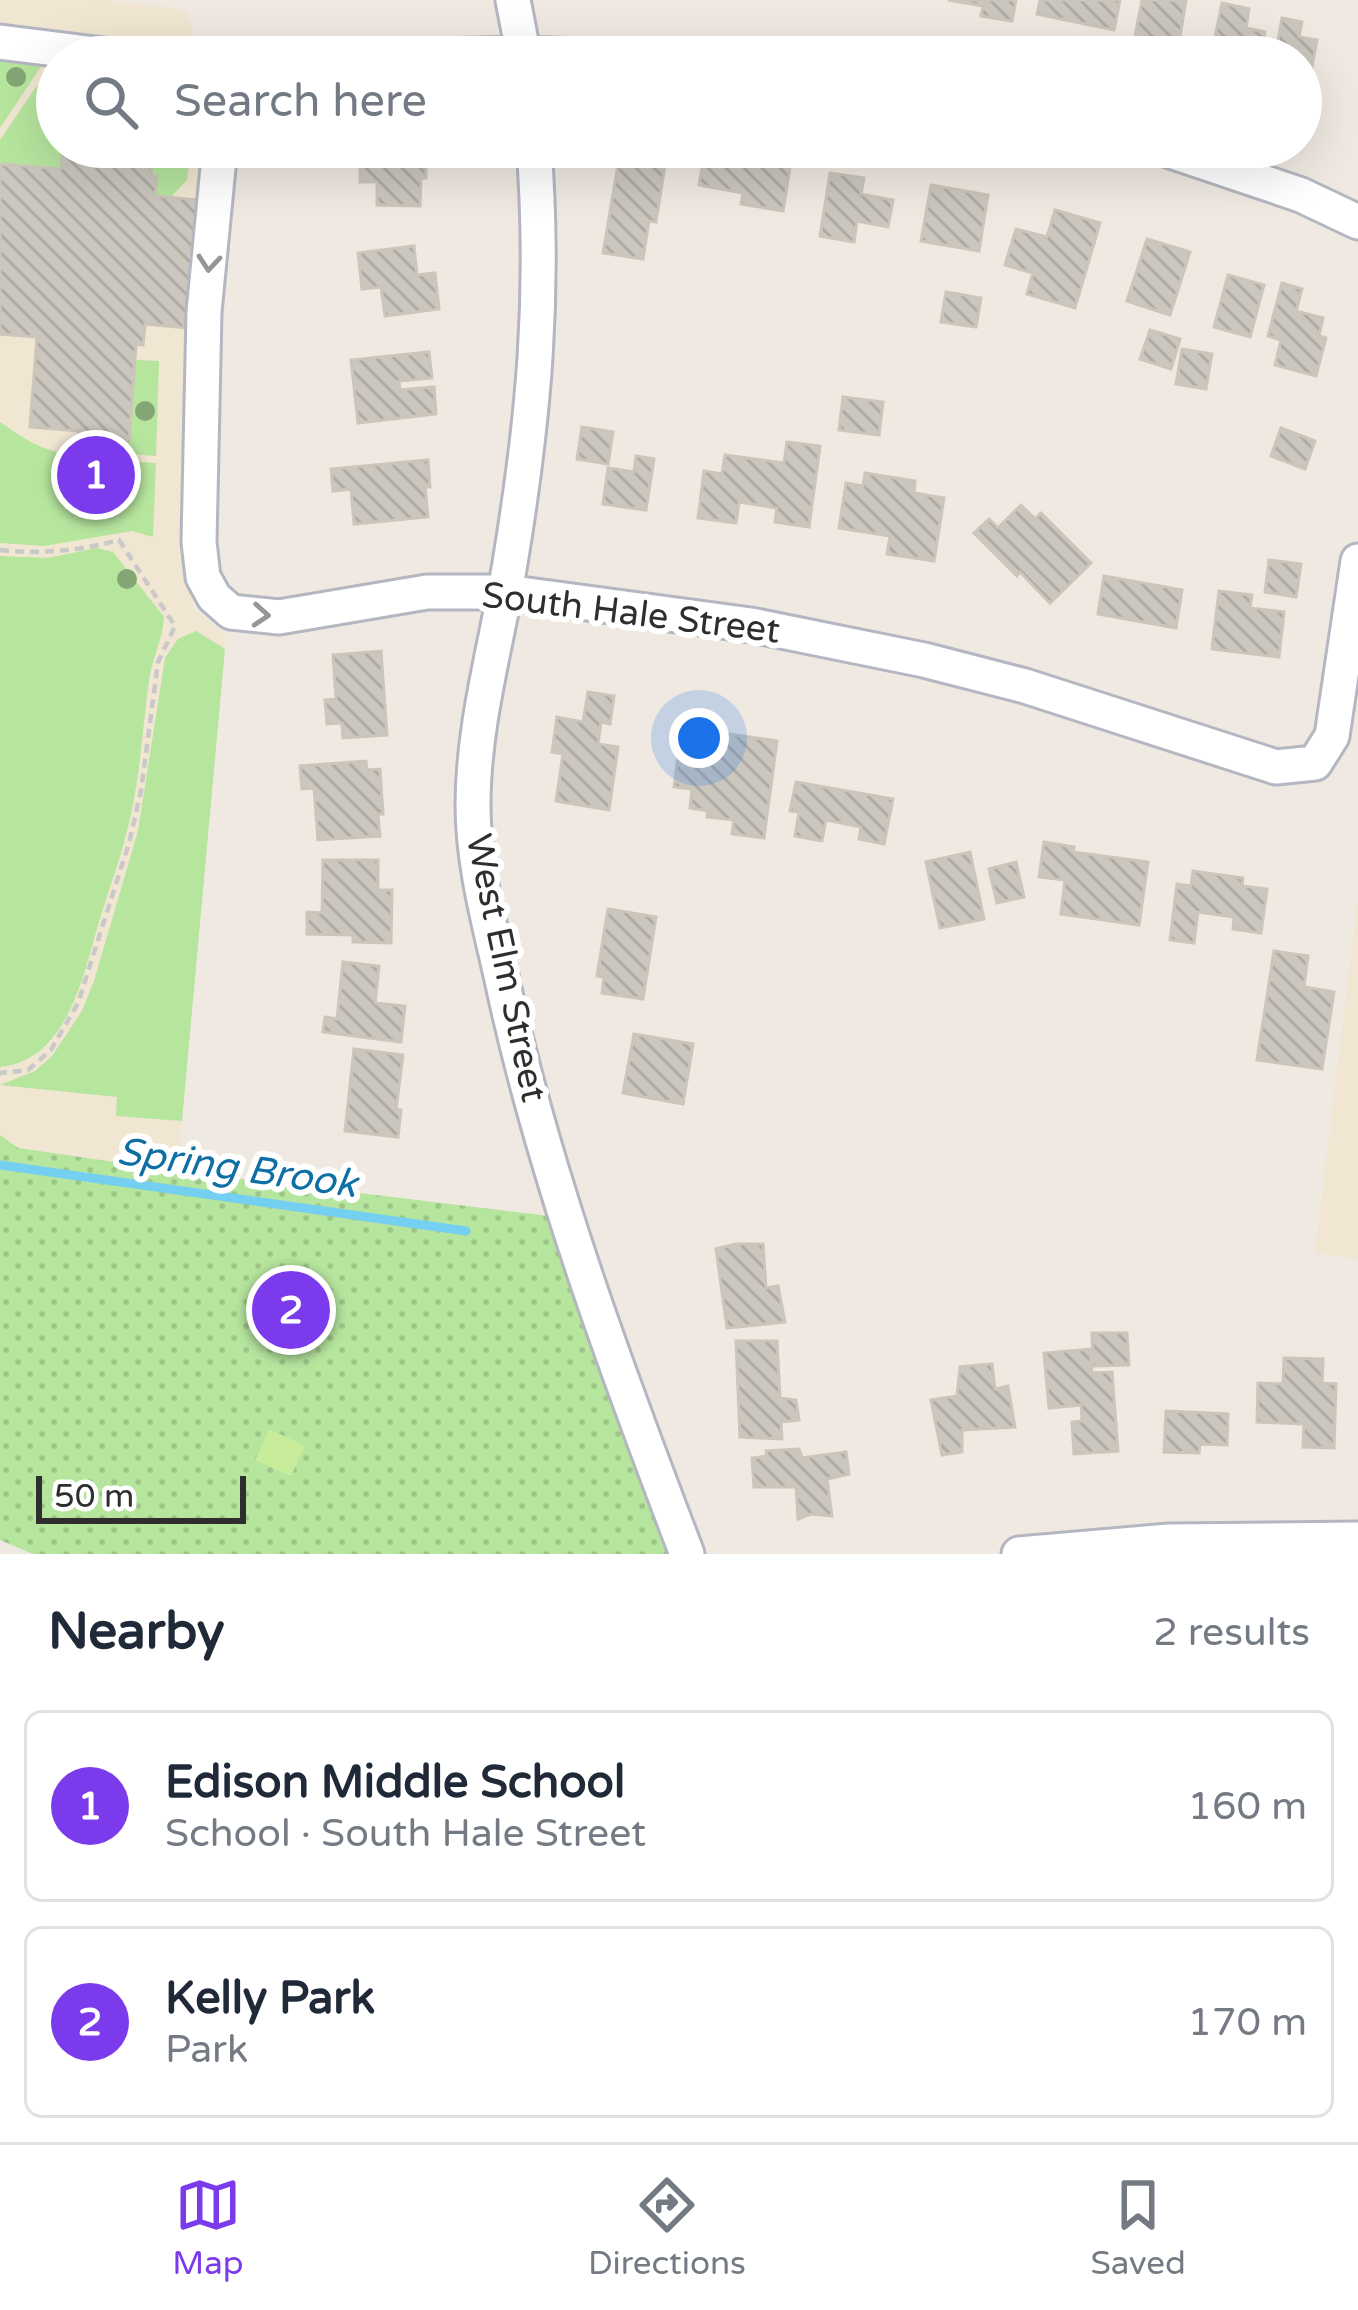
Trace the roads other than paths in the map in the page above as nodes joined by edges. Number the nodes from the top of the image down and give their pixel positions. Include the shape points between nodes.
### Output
1 (513, 0) edge
2 (520, 36) edge
3 (0, 42) edge
4 (36, 46) edge
5 (218, 168) edge
6 (536, 168) edge
7 (1221, 168) edge
8 (1358, 222) edge
9 (1358, 561) edge
10 (506, 592) junction
11 (1358, 1539) edge
12 (687, 1554) edge
13 (1018, 1554) edge

1 - 2 street
3 - 4 street
5 -> 10 street, South Hale Street via 204,312 199,542 214,597 230,612 279,617 427,592
6 - 10 street, West Elm Street via 536,380
7 - 8 street
9 - 10 street, South Hale Street via 1332,736 1315,763 1276,767 924,660 751,625
10 - 12 street, West Elm Street via 476,742 477,862 560,1195
11 - 13 street via 1169,1540

